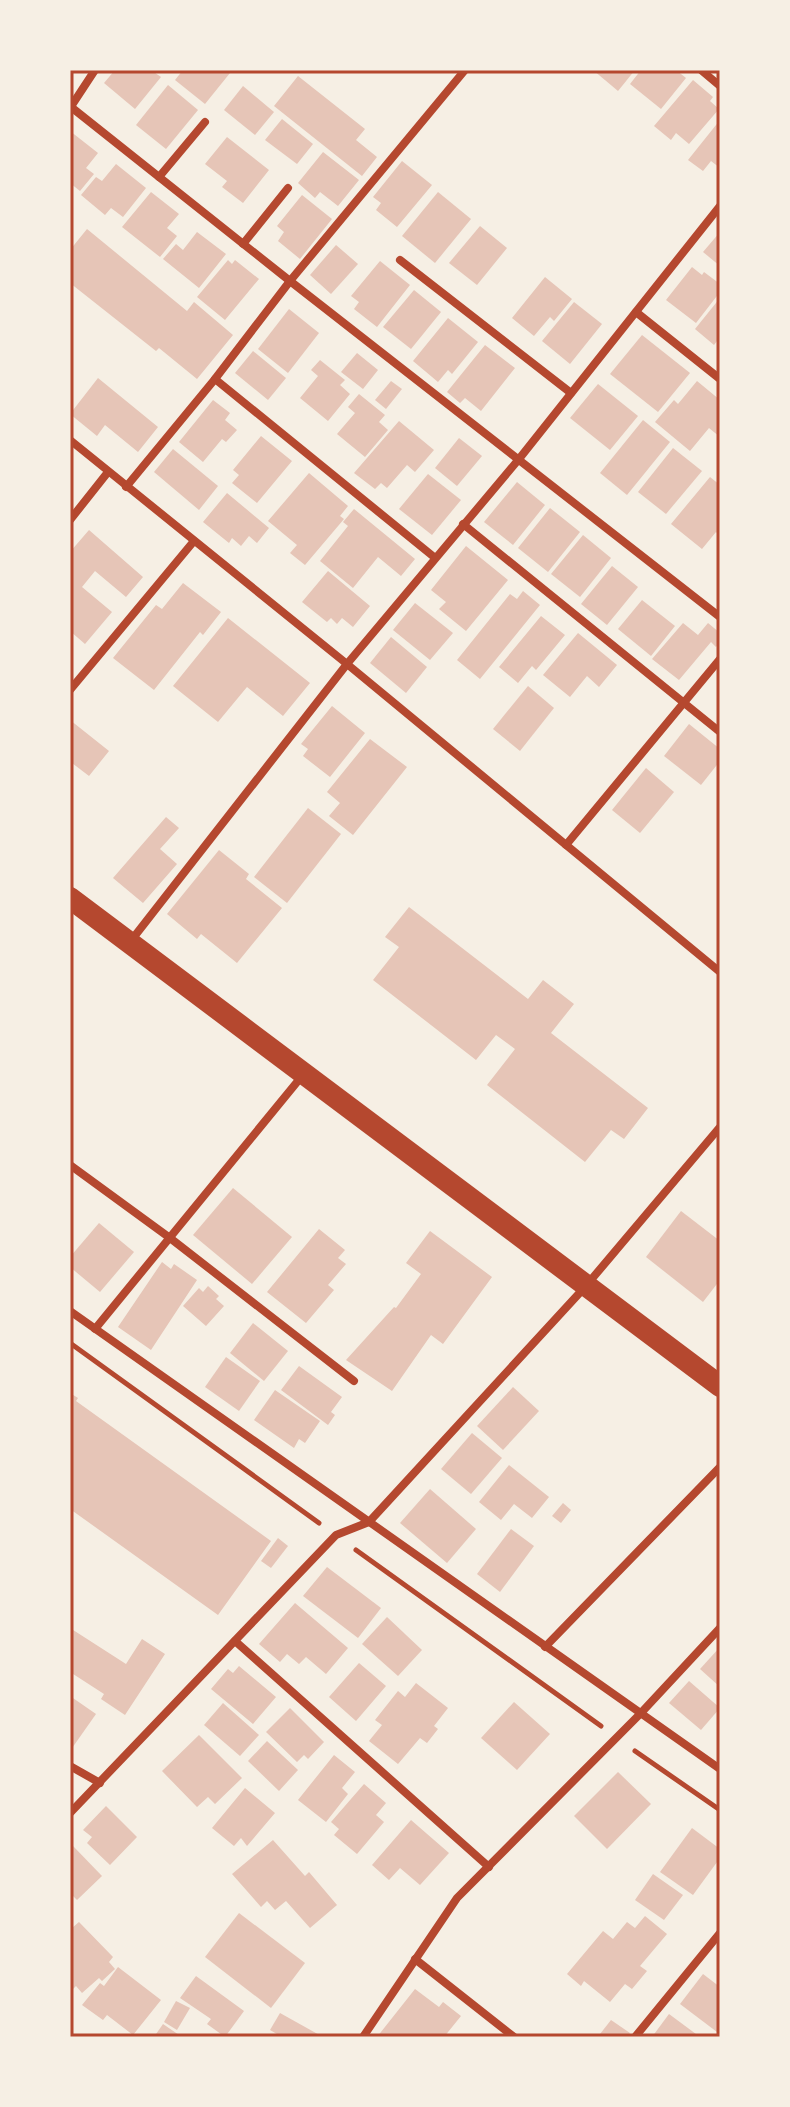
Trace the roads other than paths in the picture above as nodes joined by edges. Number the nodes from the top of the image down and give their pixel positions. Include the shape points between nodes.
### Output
1 (465, 70) edge
2 (701, 70) edge
3 (93, 71) edge
4 (720, 86) edge
5 (71, 108) edge
6 (205, 122) dead end
7 (159, 177) junction
8 (288, 188) dead end
9 (719, 211) edge
10 (243, 244) junction
11 (400, 260) dead end
12 (290, 281) junction
13 (636, 312) junction
14 (215, 379) junction
15 (720, 379) edge
16 (571, 393) junction
17 (70, 440) edge
18 (519, 459) junction
19 (108, 472) junction
20 (126, 487) junction
21 (70, 520) edge
22 (463, 524) junction
23 (194, 541) junction
24 (434, 557) junction
25 (720, 617) edge
26 (720, 659) edge
27 (347, 664) junction
28 (70, 690) edge
29 (685, 703) junction
30 (720, 732) edge
31 (566, 845) junction
32 (70, 898) edge
33 (129, 943) junction
34 (720, 972) edge
35 (304, 1075) junction
36 (720, 1127) edge
37 (70, 1165) edge
38 (170, 1238) junction
39 (585, 1287) junction
40 (70, 1311) edge
41 (95, 1329) junction
42 (354, 1381) dead end
43 (720, 1386) edge
44 (720, 1467) edge
45 (369, 1522) junction
46 (720, 1628) edge
47 (235, 1641) junction
48 (545, 1647) junction
49 (640, 1714) junction
50 (70, 1766) edge
51 (720, 1769) edge
52 (100, 1783) junction
53 (70, 1813) edge
54 (489, 1867) junction
55 (720, 1933) edge
56 (415, 1959) junction
57 (363, 2037) edge
58 (514, 2037) edge
59 (635, 2037) edge

1 - 12 street
2 - 4 street
3 - 5 street
5 - 7 street
6 - 7 street
7 - 10 street
8 - 10 street
9 - 13 street
10 - 12 street
11 - 16 street
12 - 14 street
12 - 18 street
13 - 15 street
13 - 16 street
14 - 20 street
14 - 24 street
16 - 18 street
17 - 19 street
18 - 22 street
18 - 25 street
19 - 20 street
19 - 21 street
20 - 23 street
22 - 24 street
22 - 29 street
23 - 27 street
23 - 28 street
24 - 27 street
26 - 29 street
27 - 31 street
27 - 33 street
29 - 30 street
29 - 31 street
31 - 34 street
32 - 33 highway
33 - 35 highway
35 - 38 street
35 - 39 highway
36 - 39 street
37 - 38 street
38 - 41 street
38 - 42 street
39 - 43 highway
39 - 45 street
40 - 41 street
41 - 45 street
44 - 48 street
45 - 47 street via 336,1535
45 - 48 street
46 - 49 street
47 - 52 street
47 - 54 street
48 - 49 street
49 - 51 street
49 - 54 street
50 - 52 street
52 - 53 street
54 - 56 street via 457,1898
55 - 59 street
56 - 57 street
56 - 58 street

